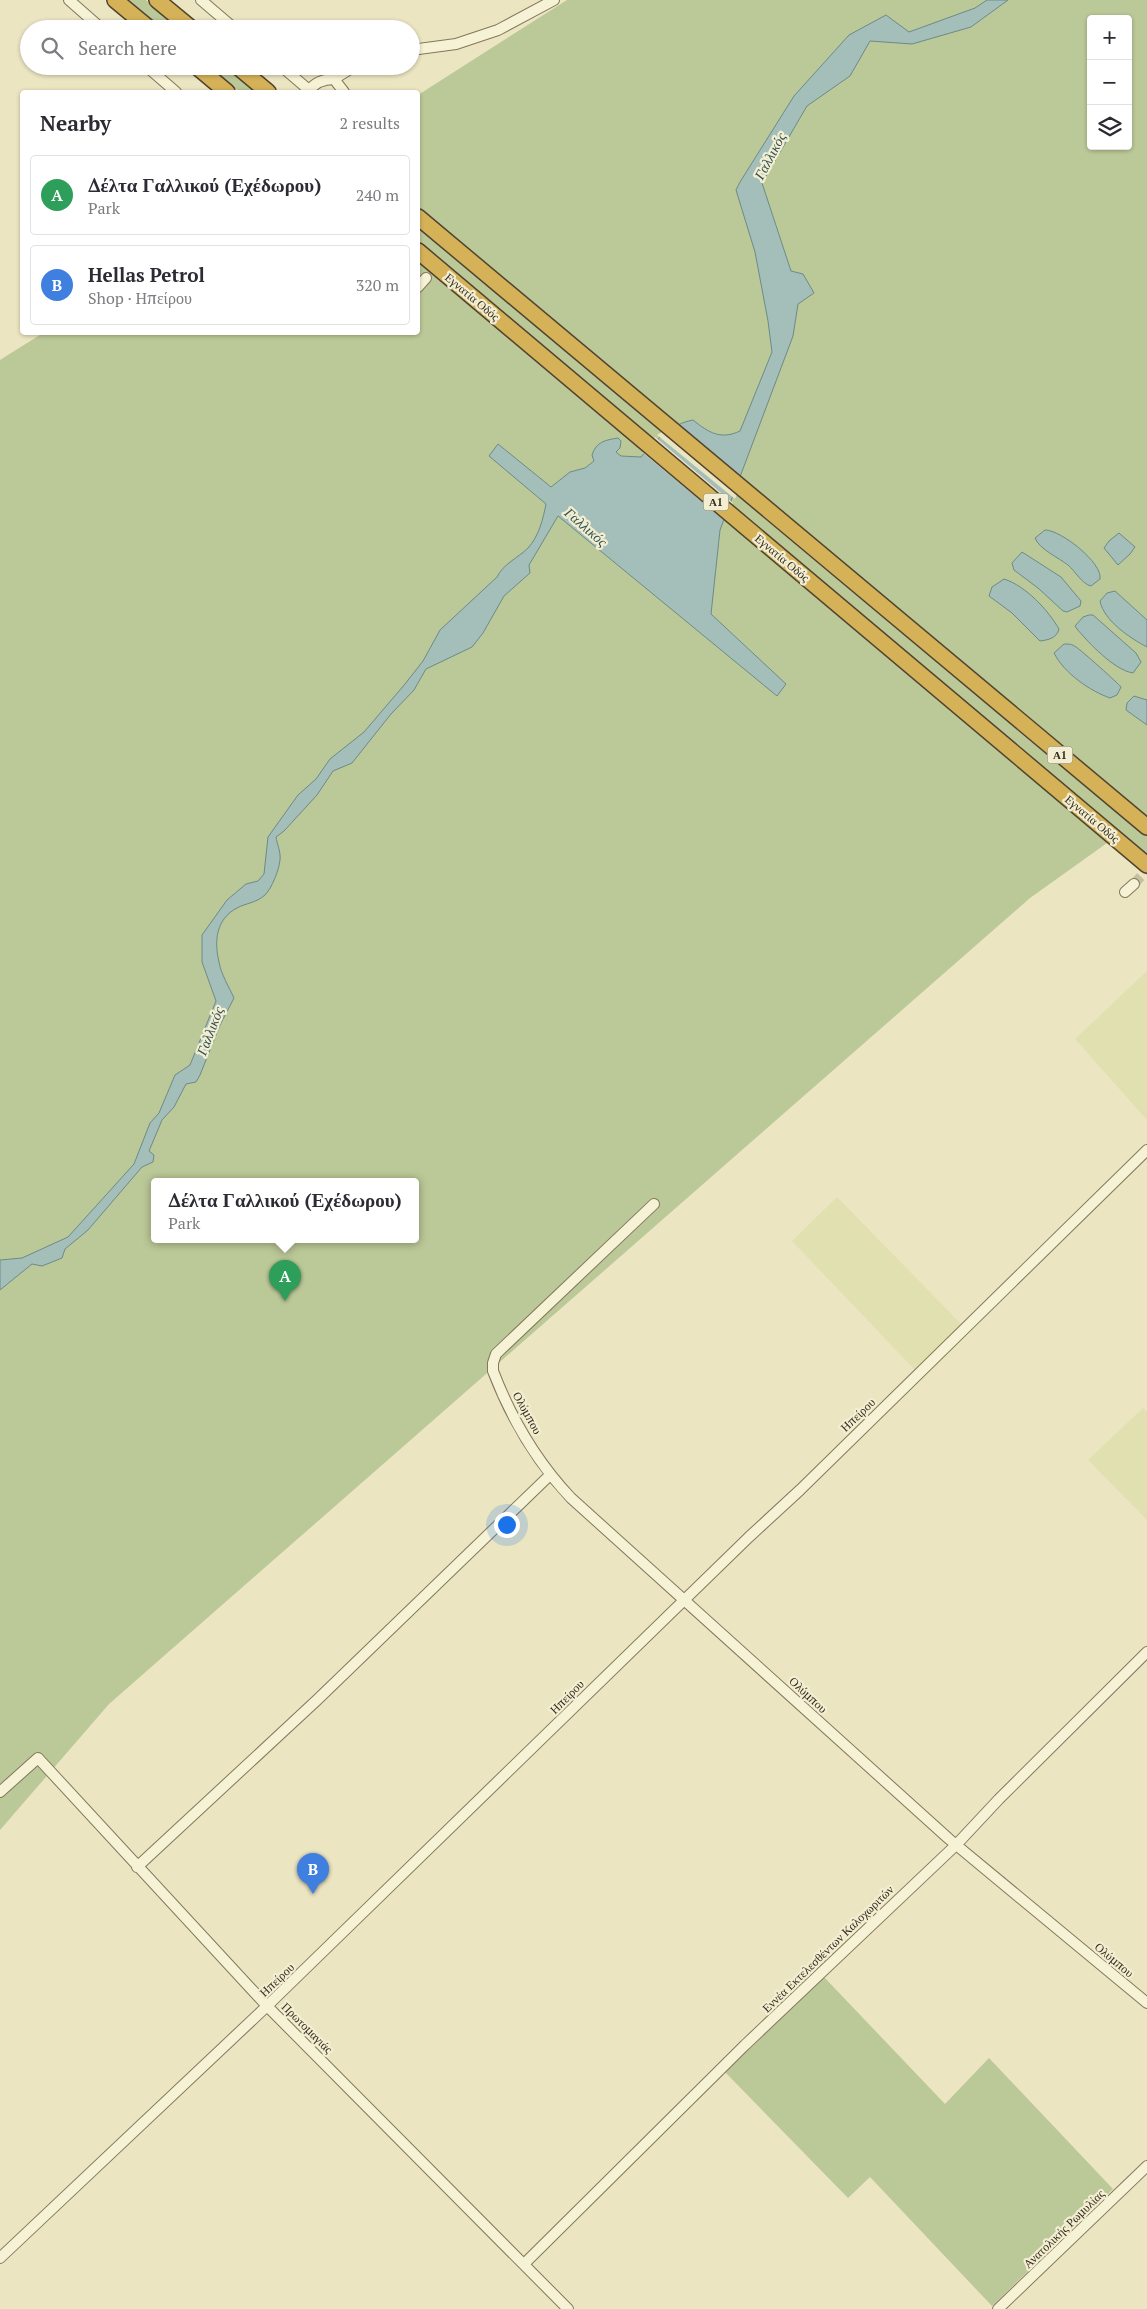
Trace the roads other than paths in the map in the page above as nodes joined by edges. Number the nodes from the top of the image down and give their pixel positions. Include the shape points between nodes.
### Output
1 (69, 0) edge
2 (115, 0) edge
3 (158, 0) edge
4 (201, 0) edge
5 (554, 0) edge
6 (92, 20) edge
7 (139, 20) edge
8 (181, 20) edge
9 (225, 20) edge
10 (420, 49) edge
11 (156, 75) edge
12 (207, 75) edge
13 (248, 75) edge
14 (291, 75) edge
15 (341, 75) edge
16 (334, 79) junction
17 (174, 90) edge
18 (226, 90) edge
19 (266, 90) edge
20 (307, 90) edge
21 (309, 90) edge
22 (342, 90) edge
23 (420, 220) edge
24 (420, 253) edge
25 (426, 278) dead end
26 (420, 285) edge
27 (520, 290) dead end
28 (489, 323) dead end
29 (570, 345) junction
30 (553, 365) junction
31 (1147, 828) edge
32 (1147, 865) edge
33 (1134, 884) tunnel mouth
34 (1125, 892) dead end
35 (1147, 1150) edge
36 (654, 1204) dead end
37 (550, 1475) junction
38 (685, 1599) junction
39 (1147, 1652) edge
40 (0, 1792) edge
41 (956, 1845) junction
42 (137, 1867) junction
43 (1147, 2003) edge
44 (267, 2006) junction
45 (1147, 2166) edge
46 (0, 2258) edge
47 (524, 2264) junction
48 (568, 2309) edge
49 (998, 2309) edge

1 - 6 street
2 - 7 highway
3 - 8 highway
4 - 9 street
5 - 10 street via 498,30 456,44
11 - 17 street
12 - 18 highway
13 - 19 highway
14 - 20 street
15 - 16 street
16 - 21 street via 325,79
16 - 22 street
23 - 29 highway, Εγνατία Οδός / Α1
24 - 30 highway, Εγνατία Οδός / Α1
25 - 26 street
27 - 29 highway
28 - 30 highway
29 - 31 highway, Εγνατία Οδός / Α1
30 - 32 highway, Εγνατία Οδός / Α1
33 - 34 street
35 - 38 street, Ηπείρου
36 - 37 street, Ολύμπου via 496,1354 492,1363 525,1437
37 - 38 street, Ολύμπου via 571,1498
37 - 42 street via 317,1700
38 - 41 street, Ολύμπου
38 - 44 street, Ηπείρου
39 - 41 street, Εννέα Εκτελεσθέντων Καλοχωριτών
40 - 42 street, Πρωτομαγιάς via 38,1758
41 - 43 street, Ολύμπου
41 - 47 street, Εννέα Εκτελεσθέντων Καλοχωριτών via 746,2045
42 - 44 street, Πρωτομαγιάς
44 - 46 street, Ηπείρου
44 - 47 street, Πρωτομαγιάς
45 - 49 street, Ανατολικής Ρωμυλίας
47 - 48 street, Πρωτομαγιάς

